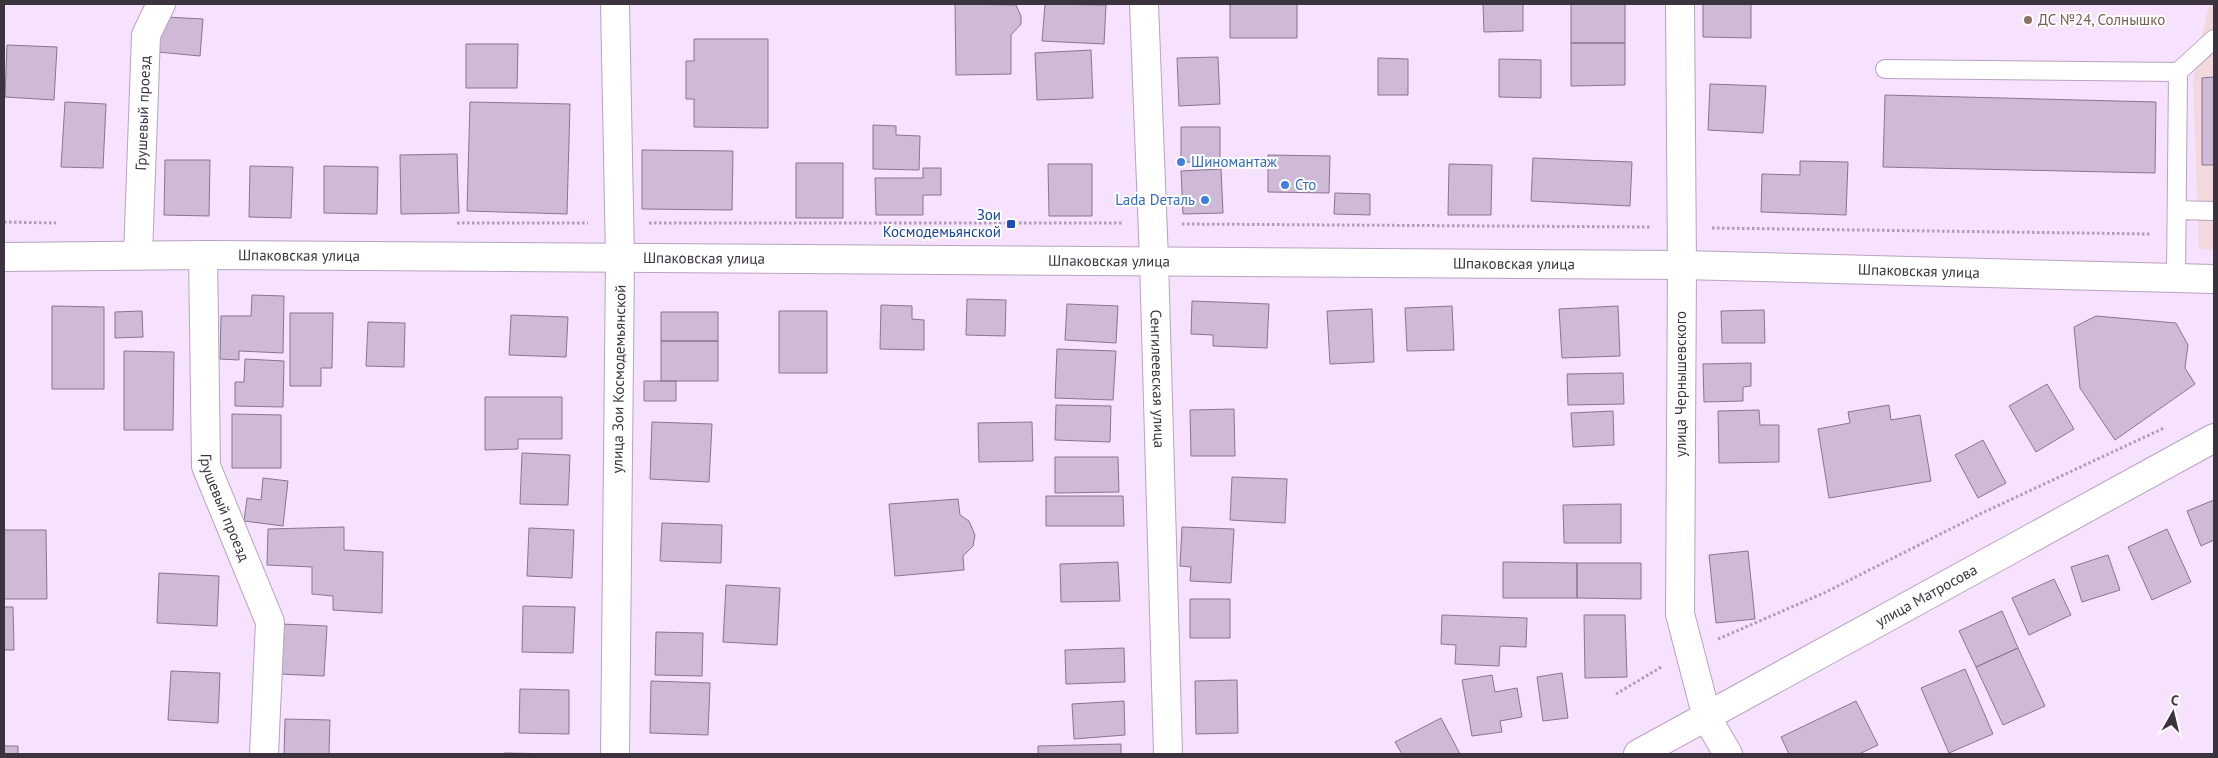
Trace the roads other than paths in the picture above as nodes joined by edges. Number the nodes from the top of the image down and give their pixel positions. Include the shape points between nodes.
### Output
1 (161, 4) edge
2 (615, 4) edge
3 (1144, 4) edge
4 (1680, 4) edge
5 (2214, 39) edge
6 (1885, 69) dead end
7 (2178, 72) junction
8 (2177, 210) junction
9 (2214, 211) edge
10 (138, 255) junction
11 (203, 255) junction
12 (4, 257) edge
13 (620, 258) junction
14 (1154, 260) junction
15 (1682, 265) junction
16 (2176, 277) junction
17 (2214, 278) edge
18 (2214, 438) edge
19 (1707, 718) junction
20 (264, 754) edge
21 (615, 754) edge
22 (1168, 754) edge
23 (1638, 754) edge
24 (1728, 754) edge

1 - 10 street, Грушевый проезд via 146,35
2 - 13 street, улица Зои Космодемьянской
3 - 14 street, Сенгилеевская улица
4 - 15 street, улица Чернышевского
5 - 7 lane
6 - 7 lane
7 - 8 lane
8 - 9 lane
8 - 16 lane
10 - 11 street, Шпаковская улица
10 - 12 street, Шпаковская улица
11 - 13 street, Шпаковская улица
11 - 20 street, Грушевый проезд via 206,466 270,622
13 - 14 street, Шпаковская улица
13 - 21 street, улица Зои Космодемьянской
14 - 15 street, Шпаковская улица
14 - 22 street, Сенгилеевская улица
15 - 16 street, Шпаковская улица
15 - 19 street, улица Чернышевского via 1680,614
16 - 17 street, Шпаковская улица
18 - 19 street, улица Матросова
19 - 23 street, улица Матросова
19 - 24 street, улица Чернышевского

